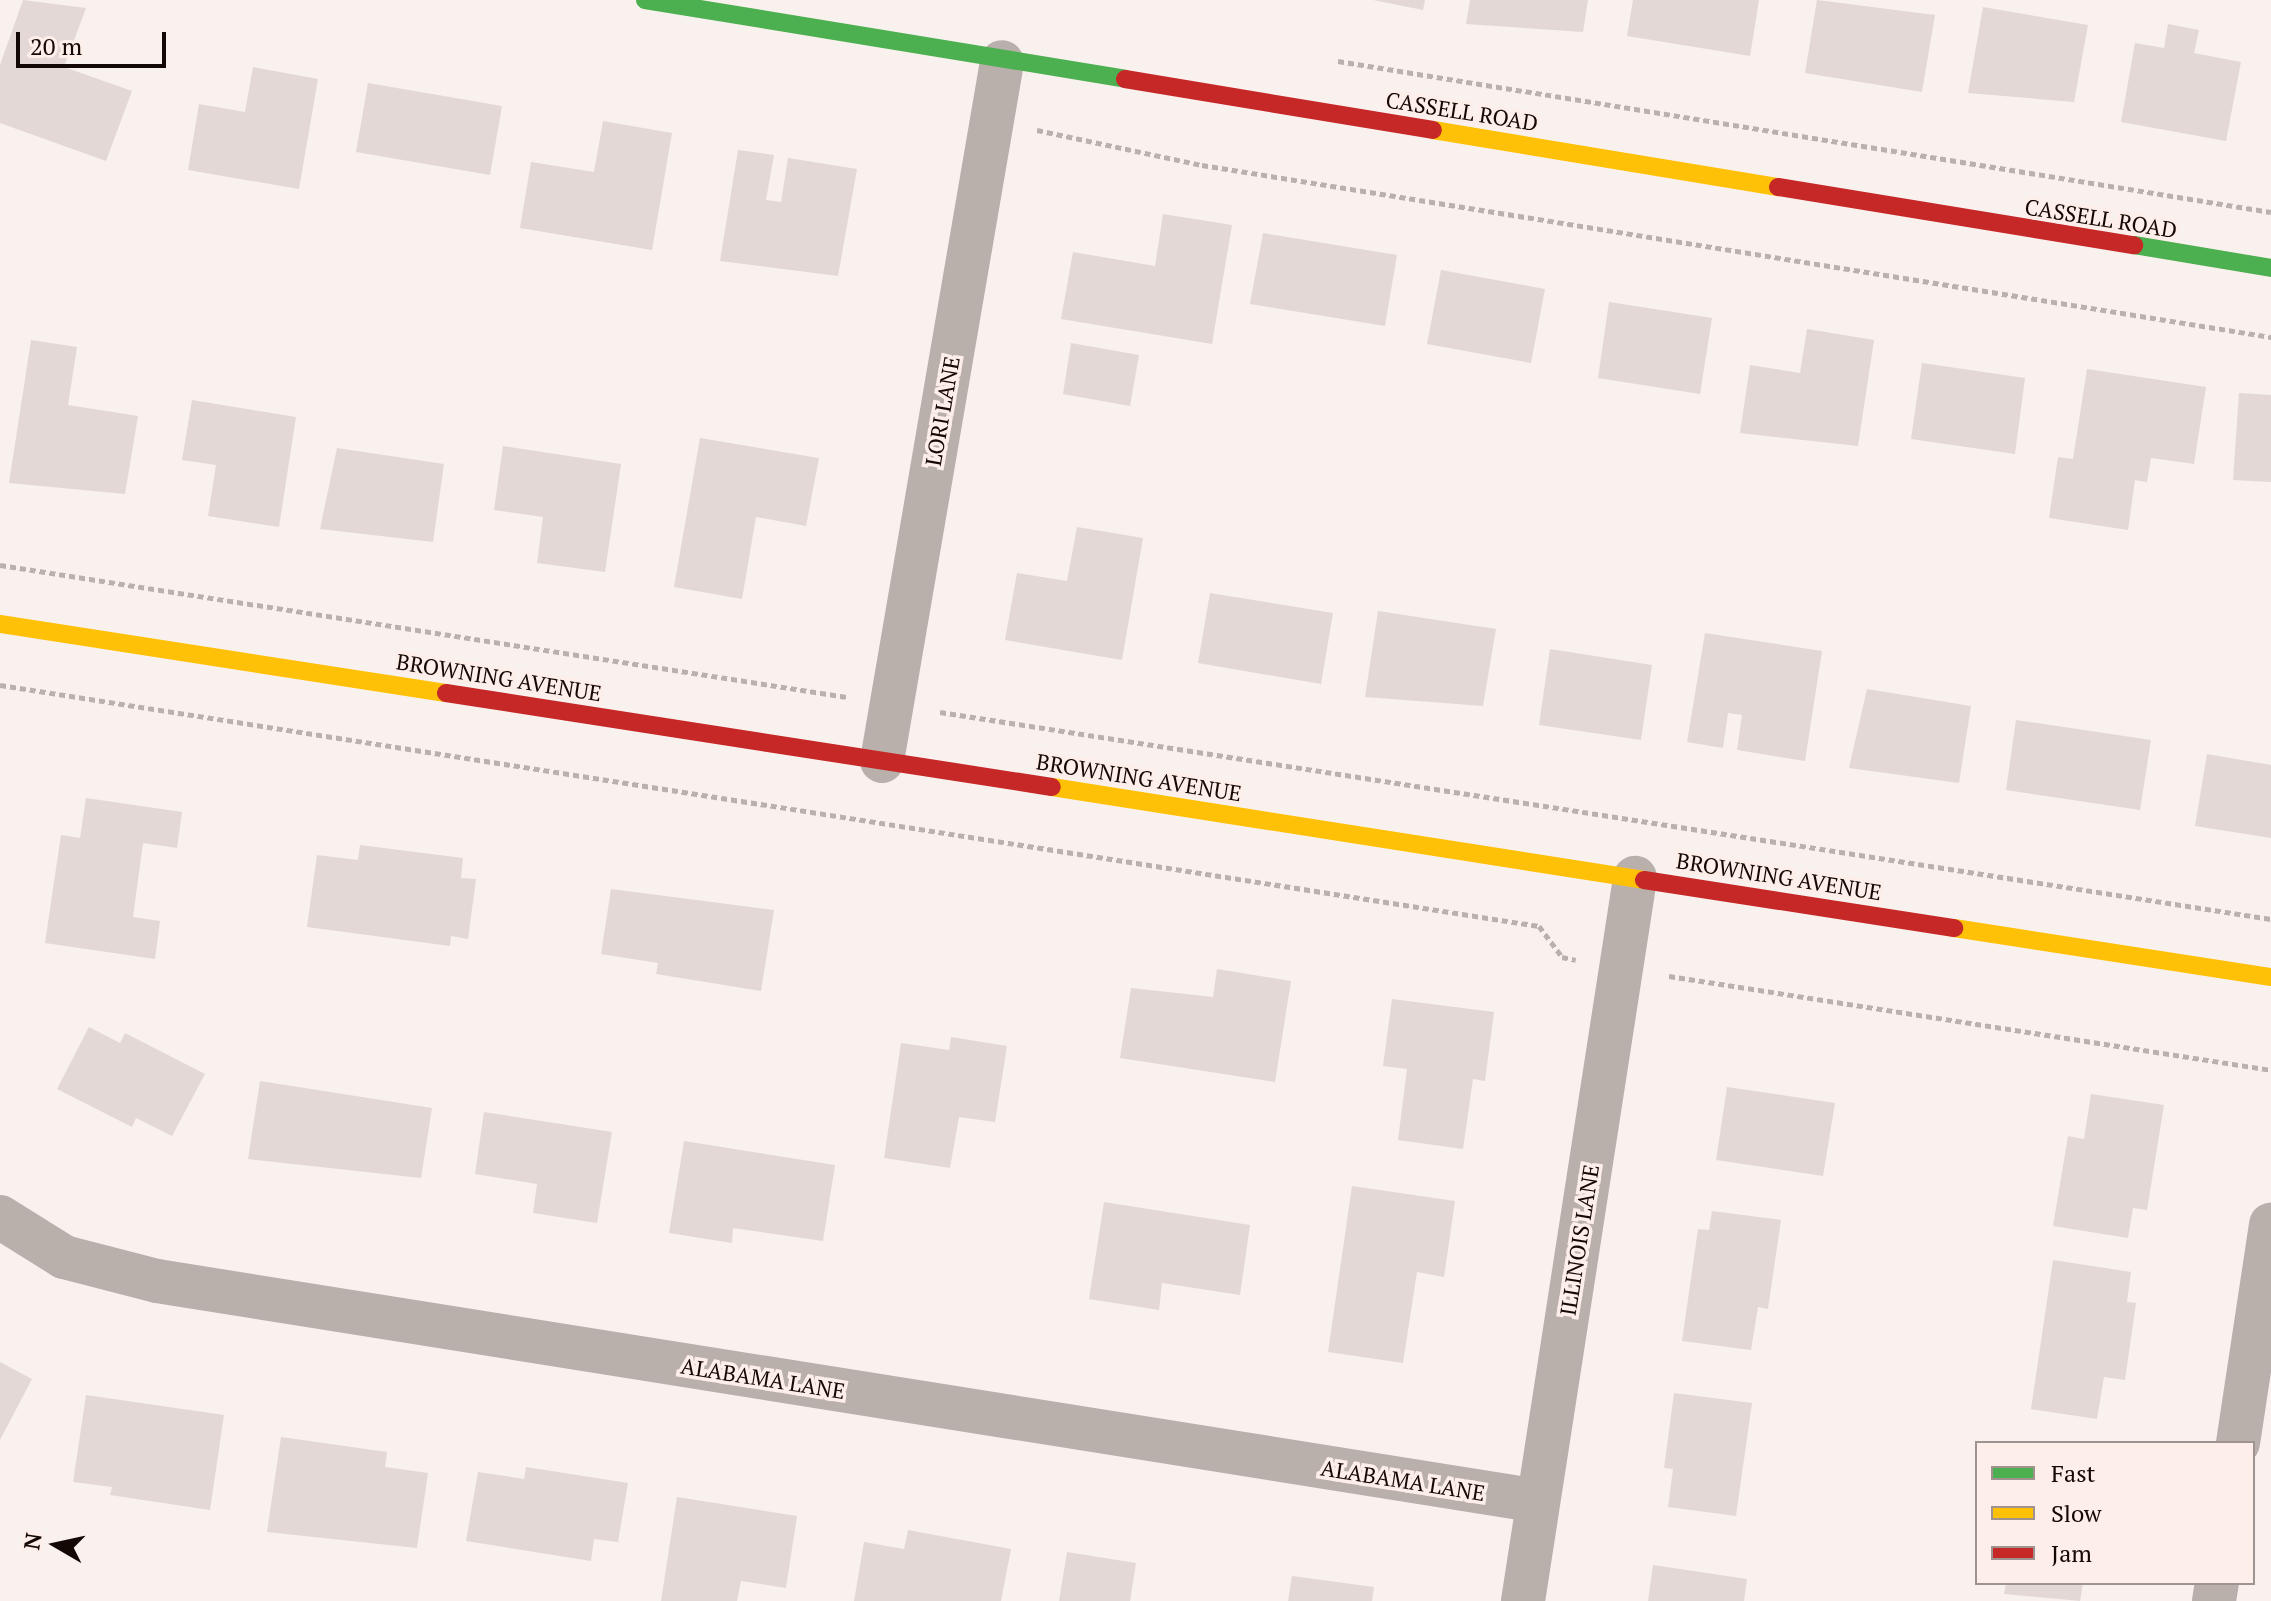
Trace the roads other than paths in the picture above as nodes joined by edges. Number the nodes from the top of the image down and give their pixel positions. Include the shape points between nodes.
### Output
1 (645, 0) edge
2 (1002, 62) junction
3 (2271, 268) edge
4 (0, 624) edge
5 (882, 761) junction
6 (1635, 878) junction
7 (2271, 977) edge
8 (0, 1217) edge
9 (2271, 1224) edge
10 (2238, 1441) edge
11 (1538, 1501) junction
12 (1523, 1601) edge

1 - 2 street, CASSELL ROAD
2 - 3 street, CASSELL ROAD
2 - 5 street, LORI LANE
4 - 5 street, BROWNING AVENUE
5 - 6 street, BROWNING AVENUE
6 - 7 street, BROWNING AVENUE
6 - 11 street, ILLINOIS LANE
8 - 11 street, ALABAMA LANE via 64,1257 157,1281
9 - 10 street
11 - 12 street, ILLINOIS LANE

